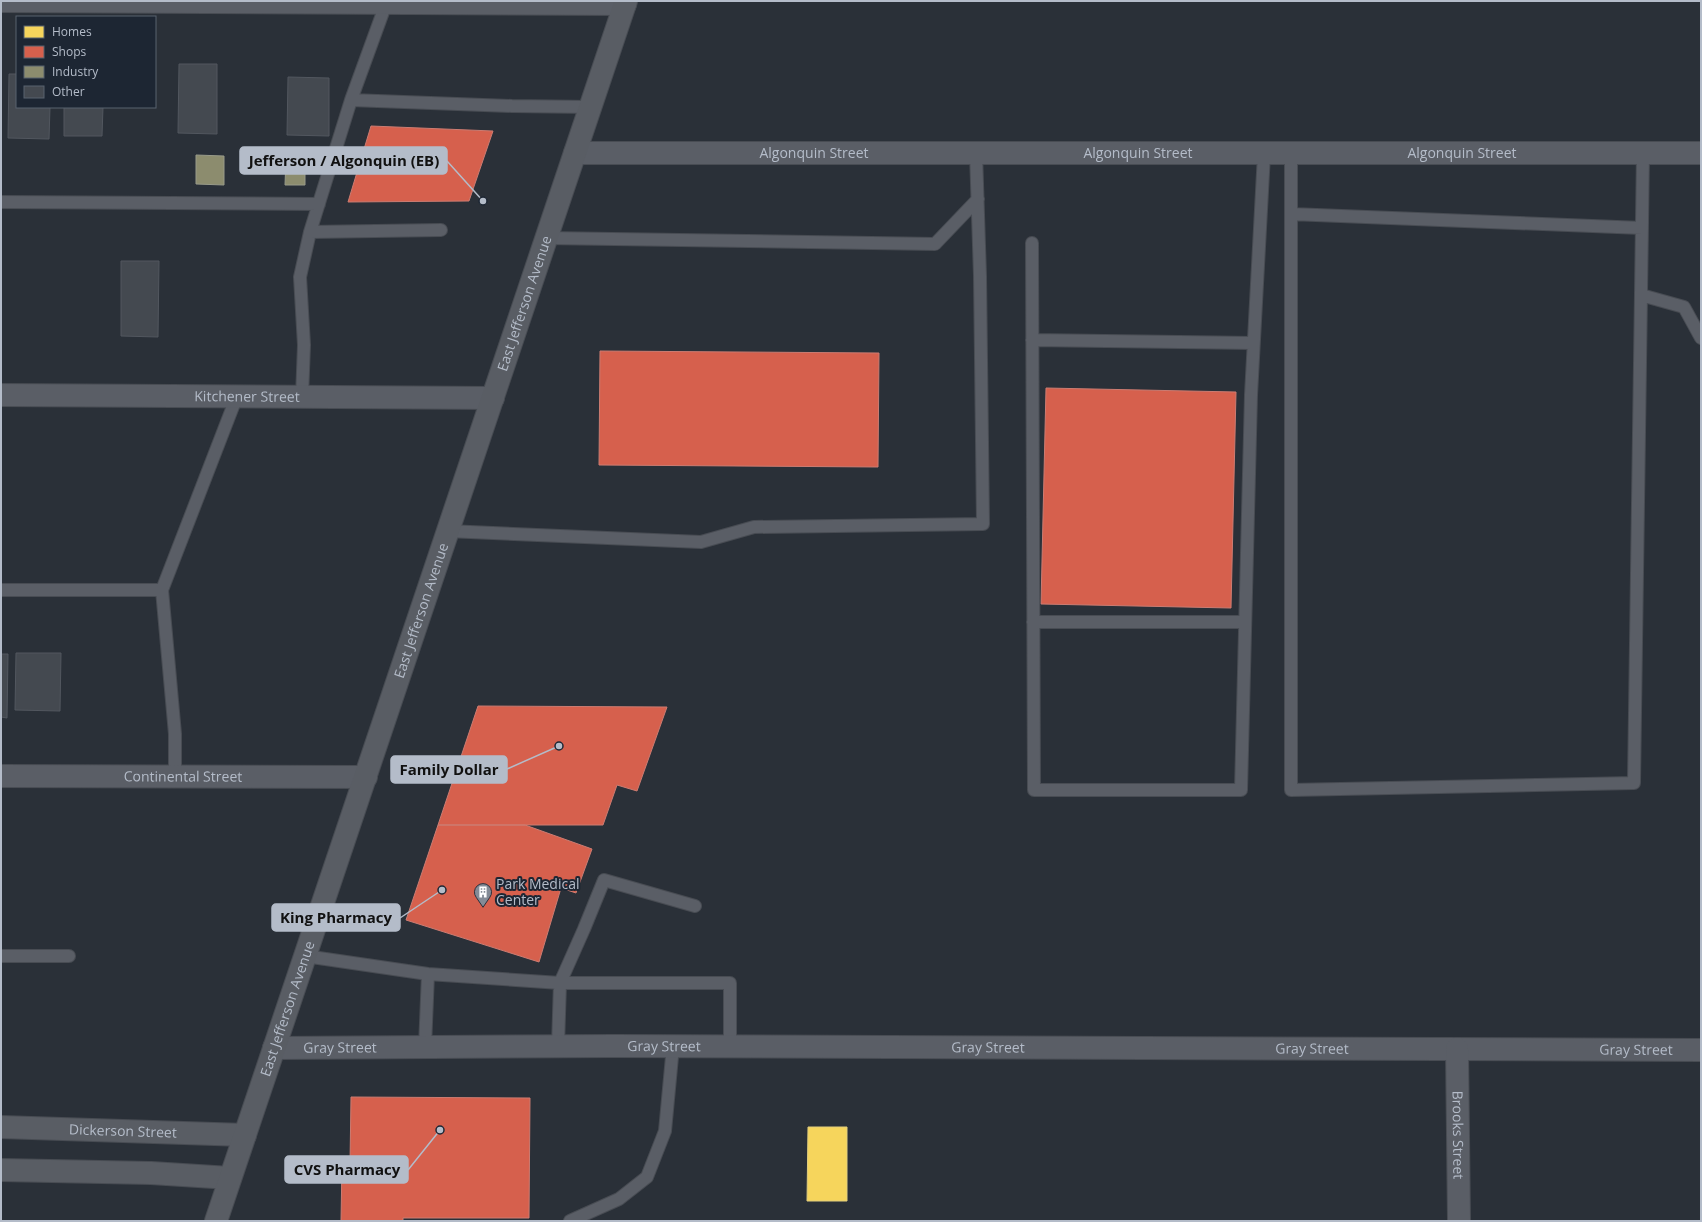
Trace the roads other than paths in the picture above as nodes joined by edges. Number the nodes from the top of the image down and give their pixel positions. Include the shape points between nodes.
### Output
1 (1, 1) edge
2 (387, 2) edge
3 (507, 2) edge
4 (626, 2) edge
5 (351, 100) junction
6 (591, 107) junction
7 (1643, 153) junction
8 (575, 154) junction
9 (976, 154) junction
10 (1264, 154) junction
11 (1291, 154) junction
12 (1701, 154) edge
13 (978, 199) junction
14 (1, 202) edge
15 (319, 204) junction
16 (1290, 214) junction
17 (1642, 228) junction
18 (441, 230) dead end
19 (310, 232) junction
20 (546, 238) junction
21 (1032, 243) dead end
22 (1641, 295) junction
23 (1701, 338) edge
24 (1032, 340) junction
25 (1253, 343) junction
26 (1, 395) edge
27 (237, 396) junction
28 (302, 397) junction
29 (493, 398) junction
30 (447, 531) junction
31 (1, 590) edge
32 (162, 590) junction
33 (1034, 622) junction
34 (1245, 622) junction
35 (1, 776) edge
36 (176, 776) junction
37 (366, 776) junction
38 (695, 906) dead end
39 (1, 956) edge
40 (69, 956) dead end
41 (305, 956) junction
42 (428, 974) junction
43 (560, 983) junction
44 (558, 1046) junction
45 (673, 1046) junction
46 (730, 1046) junction
47 (425, 1047) junction
48 (274, 1048) junction
49 (1457, 1049) junction
50 (1701, 1050) edge
51 (1, 1127) edge
52 (245, 1135) junction
53 (1, 1170) edge
54 (230, 1178) junction
55 (216, 1221) edge
56 (570, 1221) edge
57 (1459, 1221) edge

1 - 2 street
2 - 3 street
2 - 5 lane
3 - 4 street
4 - 6 main road, East Jefferson Avenue
5 - 6 lane
5 - 15 lane
6 - 8 main road, East Jefferson Avenue
7 - 11 street, Algonquin Street
7 - 12 street, Algonquin Street
7 - 17 lane
8 - 9 street, Algonquin Street
8 - 20 main road, East Jefferson Avenue
9 - 10 street, Algonquin Street
9 - 13 lane
10 - 11 street, Algonquin Street
10 - 25 lane
11 - 16 lane
13 - 20 lane via 935,244
13 - 30 lane via 983,524 754,527 701,542
14 - 15 lane
15 - 19 lane
16 - 17 lane
16 - 22 lane via 1291,790 1634,783
17 - 22 lane
18 - 19 lane
19 - 28 lane via 300,277 304,344
20 - 29 main road, East Jefferson Avenue
21 - 24 lane
22 - 23 lane via 1684,307
24 - 25 lane
24 - 33 lane
25 - 34 lane
26 - 27 street, Kitchener Street
27 - 28 street, Kitchener Street
27 - 32 lane
28 - 29 street, Kitchener Street
29 - 30 main road, East Jefferson Avenue
30 - 37 main road, East Jefferson Avenue
31 - 32 lane
32 - 36 lane via 175,734
33 - 34 lane
33 - 34 lane via 1034,790 1241,790
35 - 36 street, Continental Street
36 - 37 street, Continental Street
37 - 41 main road, East Jefferson Avenue
38 - 43 lane via 604,880
39 - 40 lane
41 - 42 lane
41 - 48 main road, East Jefferson Avenue
42 - 43 lane
42 - 47 lane
43 - 44 lane
43 - 46 lane via 730,983
44 - 45 street, Gray Street
44 - 47 street, Gray Street
45 - 46 street, Gray Street
45 - 56 lane via 665,1131 647,1177 618,1199
46 - 49 street, Gray Street
47 - 48 street, Gray Street
48 - 52 main road, East Jefferson Avenue
49 - 50 street, Gray Street
49 - 57 street, Brooks Street
51 - 52 main road, Dickerson Street
52 - 54 main road, East Jefferson Avenue
53 - 54 main road via 151,1173
54 - 55 main road, East Jefferson Avenue

